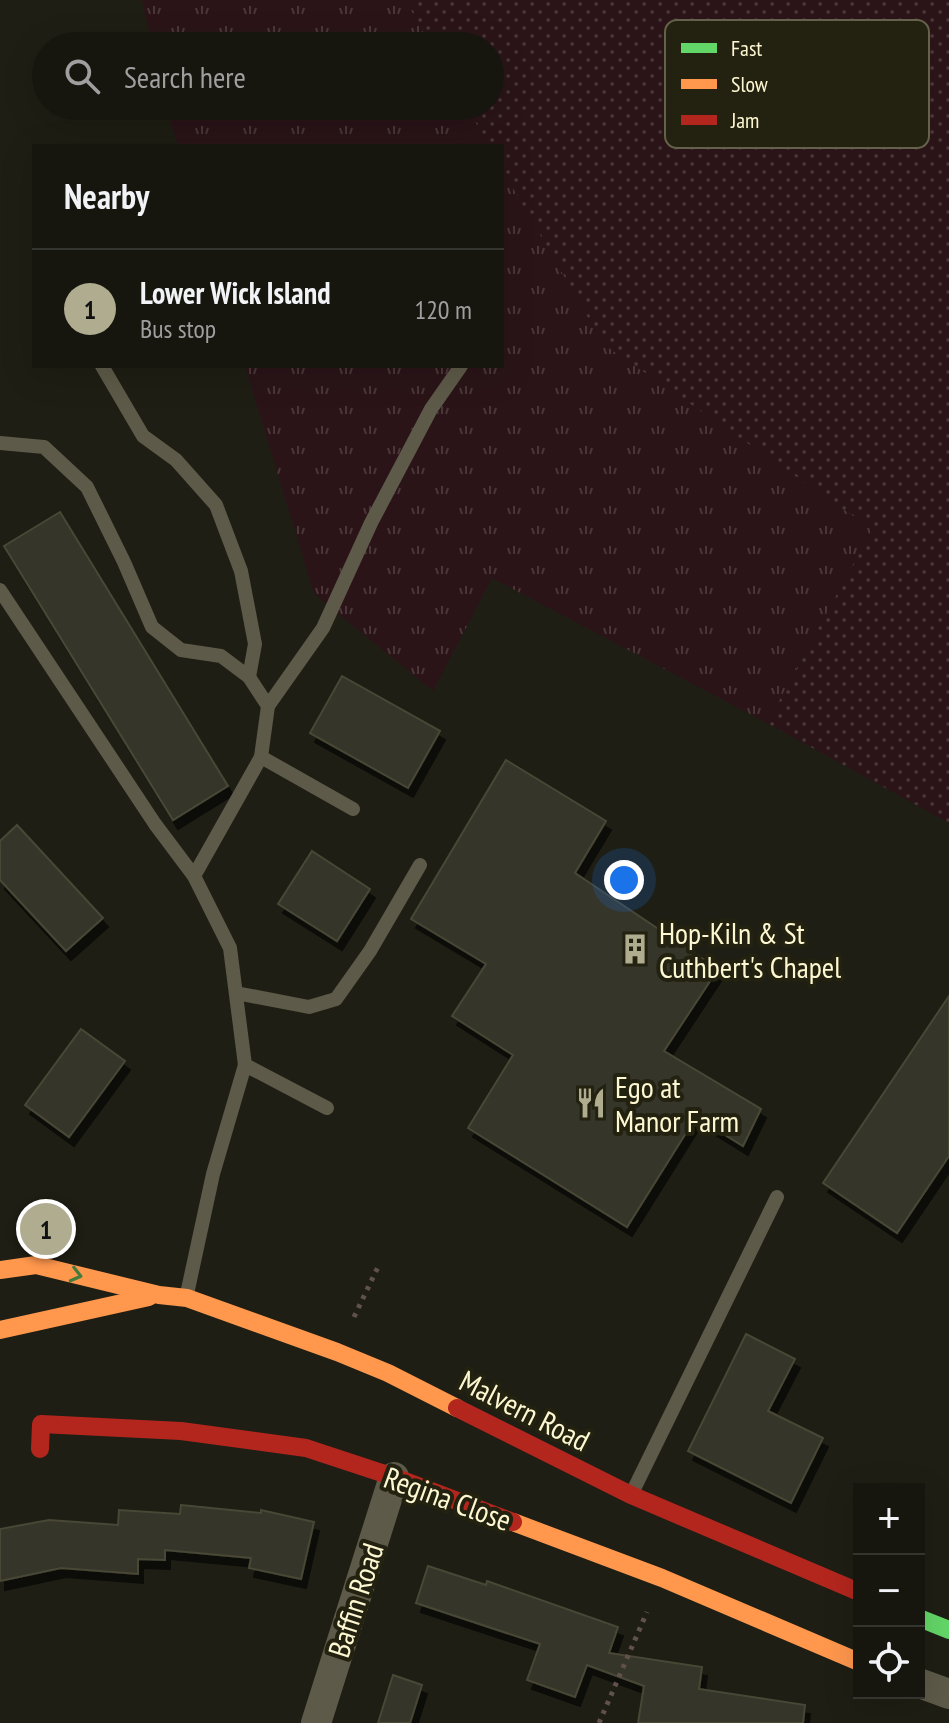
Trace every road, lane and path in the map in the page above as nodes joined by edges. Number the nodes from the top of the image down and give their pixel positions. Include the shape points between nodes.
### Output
1 (103, 368) edge
2 (460, 368) edge
3 (0, 443) edge
4 (0, 590) edge
5 (249, 677) junction
6 (268, 706) junction
7 (261, 757) junction
8 (353, 809) dead end
9 (420, 865) dead end
10 (194, 876) junction
11 (236, 993) junction
12 (245, 1065) junction
13 (327, 1108) dead end
14 (777, 1197) dead end
15 (378, 1267) dead end
16 (0, 1270) edge
17 (159, 1295) junction
18 (187, 1298) junction
19 (0, 1330) edge
20 (337, 1352) junction
21 (40, 1449) dead end
22 (394, 1477) junction
23 (631, 1495) junction
24 (662, 1578) junction
25 (853, 1589) edge
26 (925, 1620) edge
27 (949, 1630) edge
28 (853, 1659) edge
29 (925, 1685) edge
30 (949, 1694) edge
31 (316, 1723) edge
32 (599, 1723) edge

1 - 5 lane via 143,436 176,460 216,505 241,571 255,644
2 - 6 lane via 424,421 323,628
3 - 5 lane via 44,447 87,487 152,627 181,650 221,656
4 - 10 lane
5 - 6 lane
6 - 7 lane
7 - 8 lane
7 - 10 lane
9 - 11 lane via 336,999 309,1007
10 - 11 lane via 230,948
11 - 12 lane
12 - 13 lane
12 - 18 lane via 213,1174
14 - 23 lane
15 - 20 path
16 -> 17 main road, Malvern Road via 36,1265
17 - 18 main road, Malvern Road
17 - 19 main road, Malvern Road
18 - 20 main road, Malvern Road
20 - 23 main road, Malvern Road
21 - 22 main road, Regina Close via 41,1424 181,1431 306,1448
22 - 24 main road, Regina Close
22 - 31 street, Baffin Road
23 - 25 main road, Malvern Road
24 - 28 main road, Regina Close
24 - 32 path
26 - 27 main road
29 - 30 street

